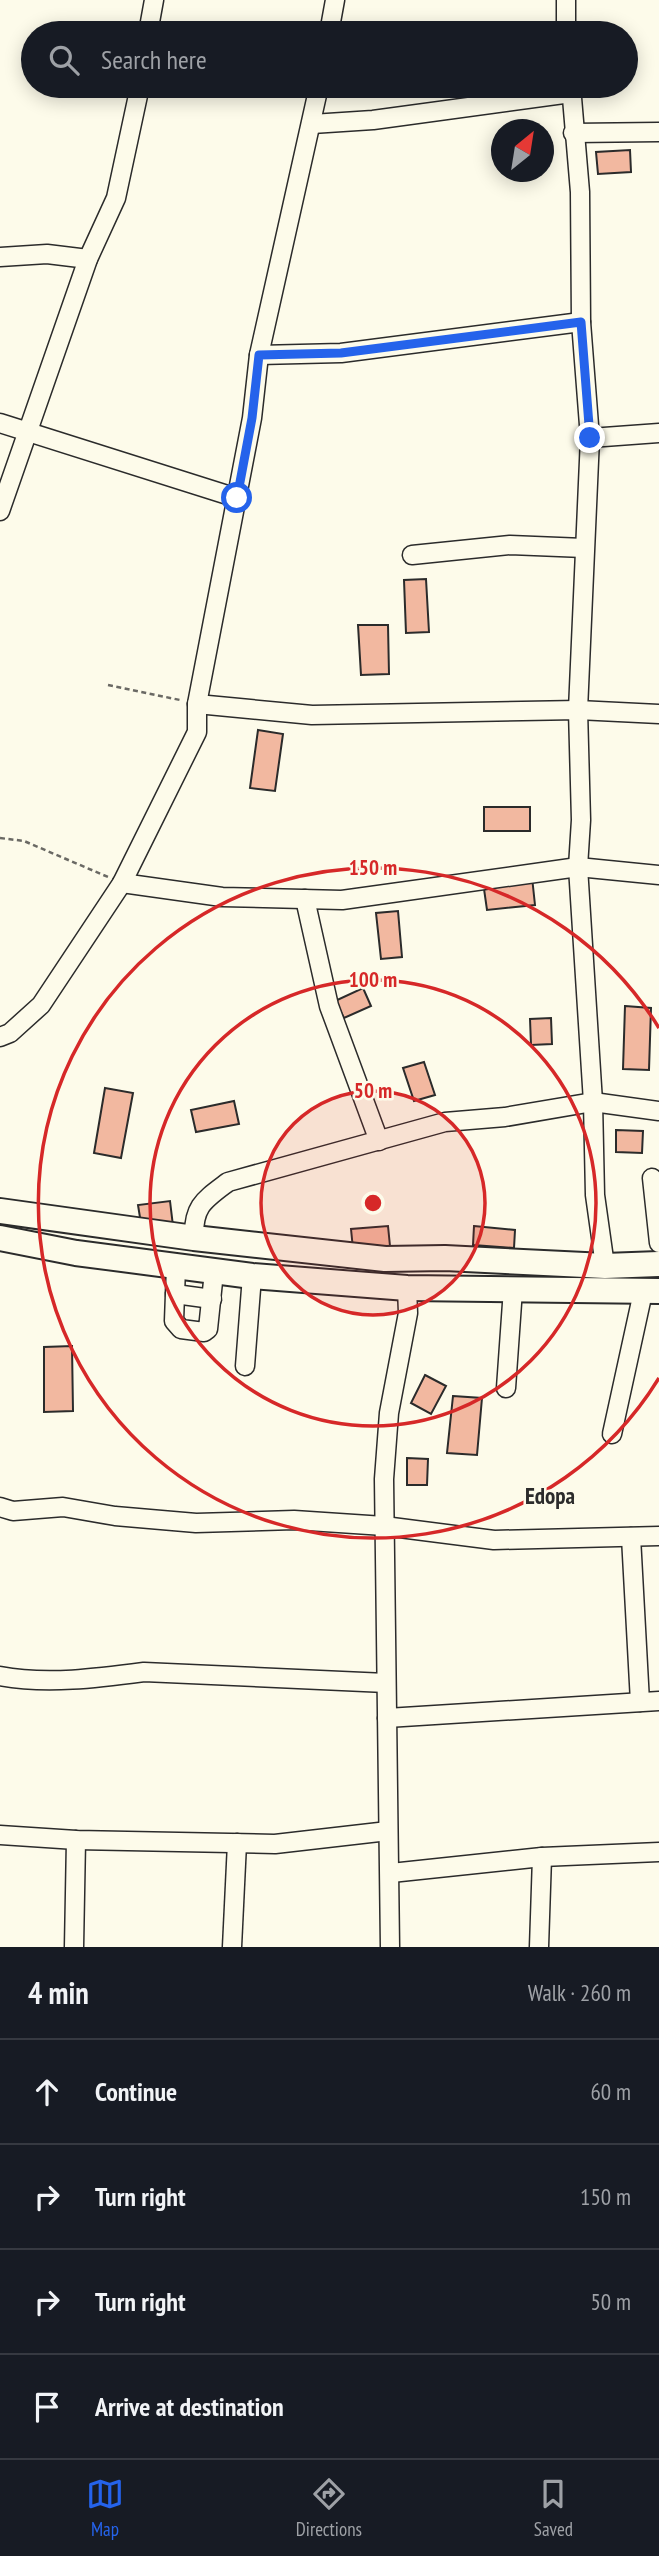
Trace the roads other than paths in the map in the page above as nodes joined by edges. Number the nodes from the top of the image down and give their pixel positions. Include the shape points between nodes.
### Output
1 (154, 0) edge
2 (335, 0) edge
3 (566, 0) edge
4 (150, 21) edge
5 (331, 21) edge
6 (566, 21) edge
7 (137, 98) edge
8 (317, 98) edge
9 (514, 98) edge
10 (571, 98) edge
11 (312, 124) junction
12 (573, 132) junction
13 (659, 132) edge
14 (0, 257) edge
15 (88, 259) junction
16 (581, 322) junction
17 (259, 355) junction
18 (0, 423) edge
19 (30, 433) junction
20 (659, 433) edge
21 (590, 438) junction
22 (237, 498) junction
23 (0, 511) edge
24 (584, 548) junction
25 (412, 555) dead end
26 (197, 704) junction
27 (578, 710) junction
28 (659, 714) edge
29 (578, 867) junction
30 (659, 875) edge
31 (122, 883) junction
32 (304, 899) junction
33 (0, 1037) edge
34 (593, 1102) junction
35 (659, 1111) edge
36 (379, 1141) junction
37 (652, 1178) dead end
38 (0, 1211) edge
39 (0, 1238) edge
40 (194, 1238) junction
41 (659, 1243) edge
42 (659, 1264) edge
43 (605, 1266) junction
44 (176, 1267) junction
45 (214, 1272) junction
46 (252, 1276) junction
47 (407, 1288) junction
48 (513, 1289) junction
49 (651, 1292) edge
50 (175, 1294) junction
51 (212, 1299) junction
52 (245, 1366) dead end
53 (506, 1388) dead end
54 (612, 1434) dead end
55 (0, 1507) edge
56 (384, 1526) junction
57 (659, 1536) edge
58 (631, 1537) junction
59 (0, 1676) edge
60 (386, 1683) junction
61 (659, 1701) edge
62 (640, 1702) junction
63 (387, 1718) junction
64 (388, 1831) junction
65 (0, 1835) edge
66 (76, 1840) junction
67 (237, 1843) junction
68 (659, 1852) edge
69 (542, 1857) junction
70 (391, 1873) junction
71 (74, 1947) edge
72 (232, 1947) edge
73 (390, 1947) edge
74 (539, 1947) edge

1 - 4 street
2 - 5 street
3 - 6 street
7 - 15 street via 116,198
8 - 11 street
9 - 11 street via 373,120
10 - 12 street
11 - 17 street
12 - 13 street
12 - 16 street via 580,192
14 - 15 street via 47,254
15 - 19 street
16 - 17 street via 355,352
16 - 21 street
17 - 22 street
18 - 19 street
19 - 22 street
19 - 23 street
20 - 21 street
21 - 24 street
22 - 26 street
24 - 25 street via 510,545
24 - 27 street
26 - 27 street via 312,715
26 - 31 street via 197,732
27 - 28 street
27 - 29 street
29 - 30 street
29 - 32 street via 342,900
29 - 34 street
31 - 32 street via 222,897
31 - 33 street via 41,1005
32 - 36 street via 329,1006
34 - 35 street
34 - 36 street via 445,1122
34 - 43 street via 595,1195
36 - 40 street via 228,1182 193,1216
37 - 41 street
38 - 40 highway
39 - 44 highway
40 - 43 highway via 385,1259
42 - 43 highway
44 - 45 highway
44 - 50 street
45 - 46 highway
45 - 51 street
46 - 47 highway
46 - 52 street
47 - 48 highway
47 - 56 street via 408,1313 389,1413
48 - 49 highway
48 - 53 street
49 - 54 street
50 - 51 street
50 - 51 street via 174,1321 185,1330 208,1329
55 - 56 street via 13,1511 63,1507 196,1523 294,1520
56 - 58 street via 494,1540
56 - 60 street
57 - 58 street
58 - 62 street
59 - 60 street via 105,1677 145,1672
60 - 63 street
61 - 62 street
62 - 63 street
63 - 64 street
64 - 67 street via 275,1844
64 - 70 street
65 - 66 street
66 - 67 street
66 - 71 street
67 - 72 street
68 - 69 street
69 - 70 street
69 - 74 street
70 - 73 street

